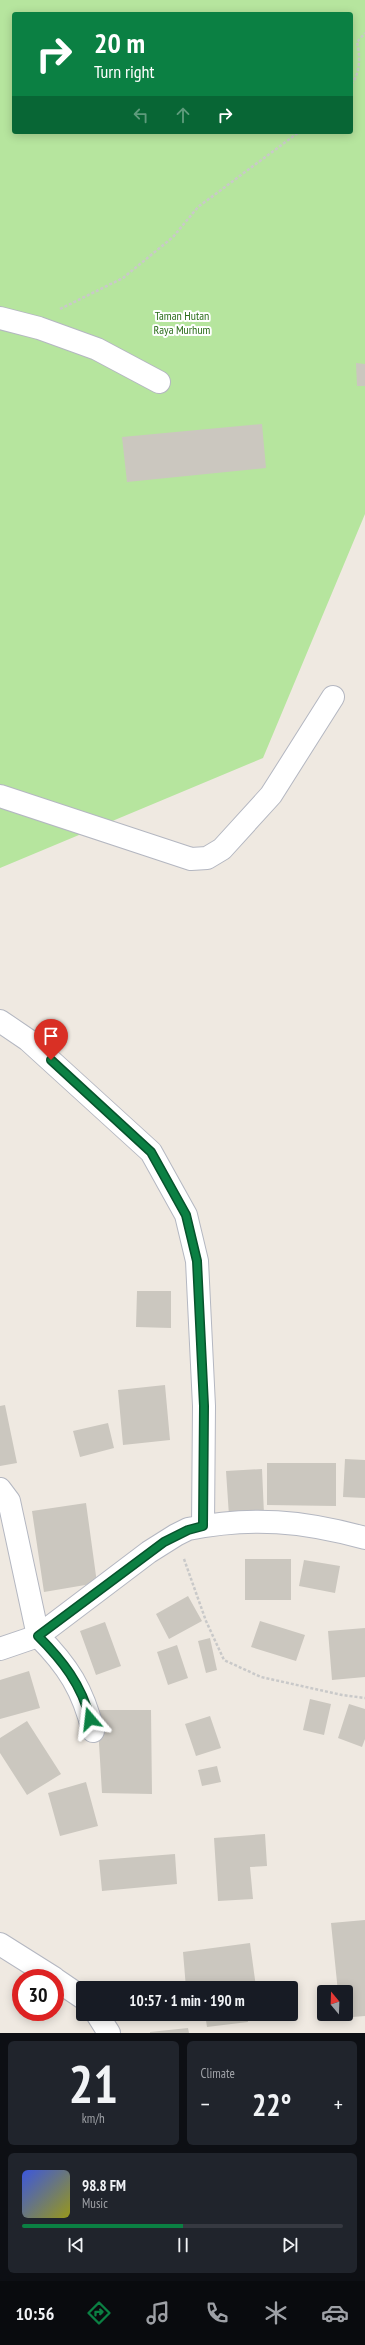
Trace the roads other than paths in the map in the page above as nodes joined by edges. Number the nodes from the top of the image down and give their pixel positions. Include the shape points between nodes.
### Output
1 (0, 318) edge
2 (159, 382) dead end
3 (333, 697) dead end
4 (0, 796) edge
5 (0, 1021) edge
6 (0, 1490) edge
7 (203, 1526) junction
8 (365, 1538) edge
9 (38, 1636) junction
10 (0, 1649) edge
11 (93, 1731) dead end
12 (0, 1944) edge
13 (40, 1969) edge
14 (64, 1985) edge
15 (76, 1993) edge
16 (101, 2021) edge
17 (109, 2033) edge

1 - 2 street via 97,349
3 - 4 street via 271,795 222,849 207,858 191,860
5 - 7 street via 28,1040 151,1152 186,1215 197,1261 204,1406
6 - 9 street via 9,1501
7 - 8 street via 268,1521 298,1523 330,1528
7 - 9 street via 176,1535
9 - 10 street
9 - 11 street via 56,1654 80,1689
12 - 13 street
14 - 15 street
16 - 17 street

